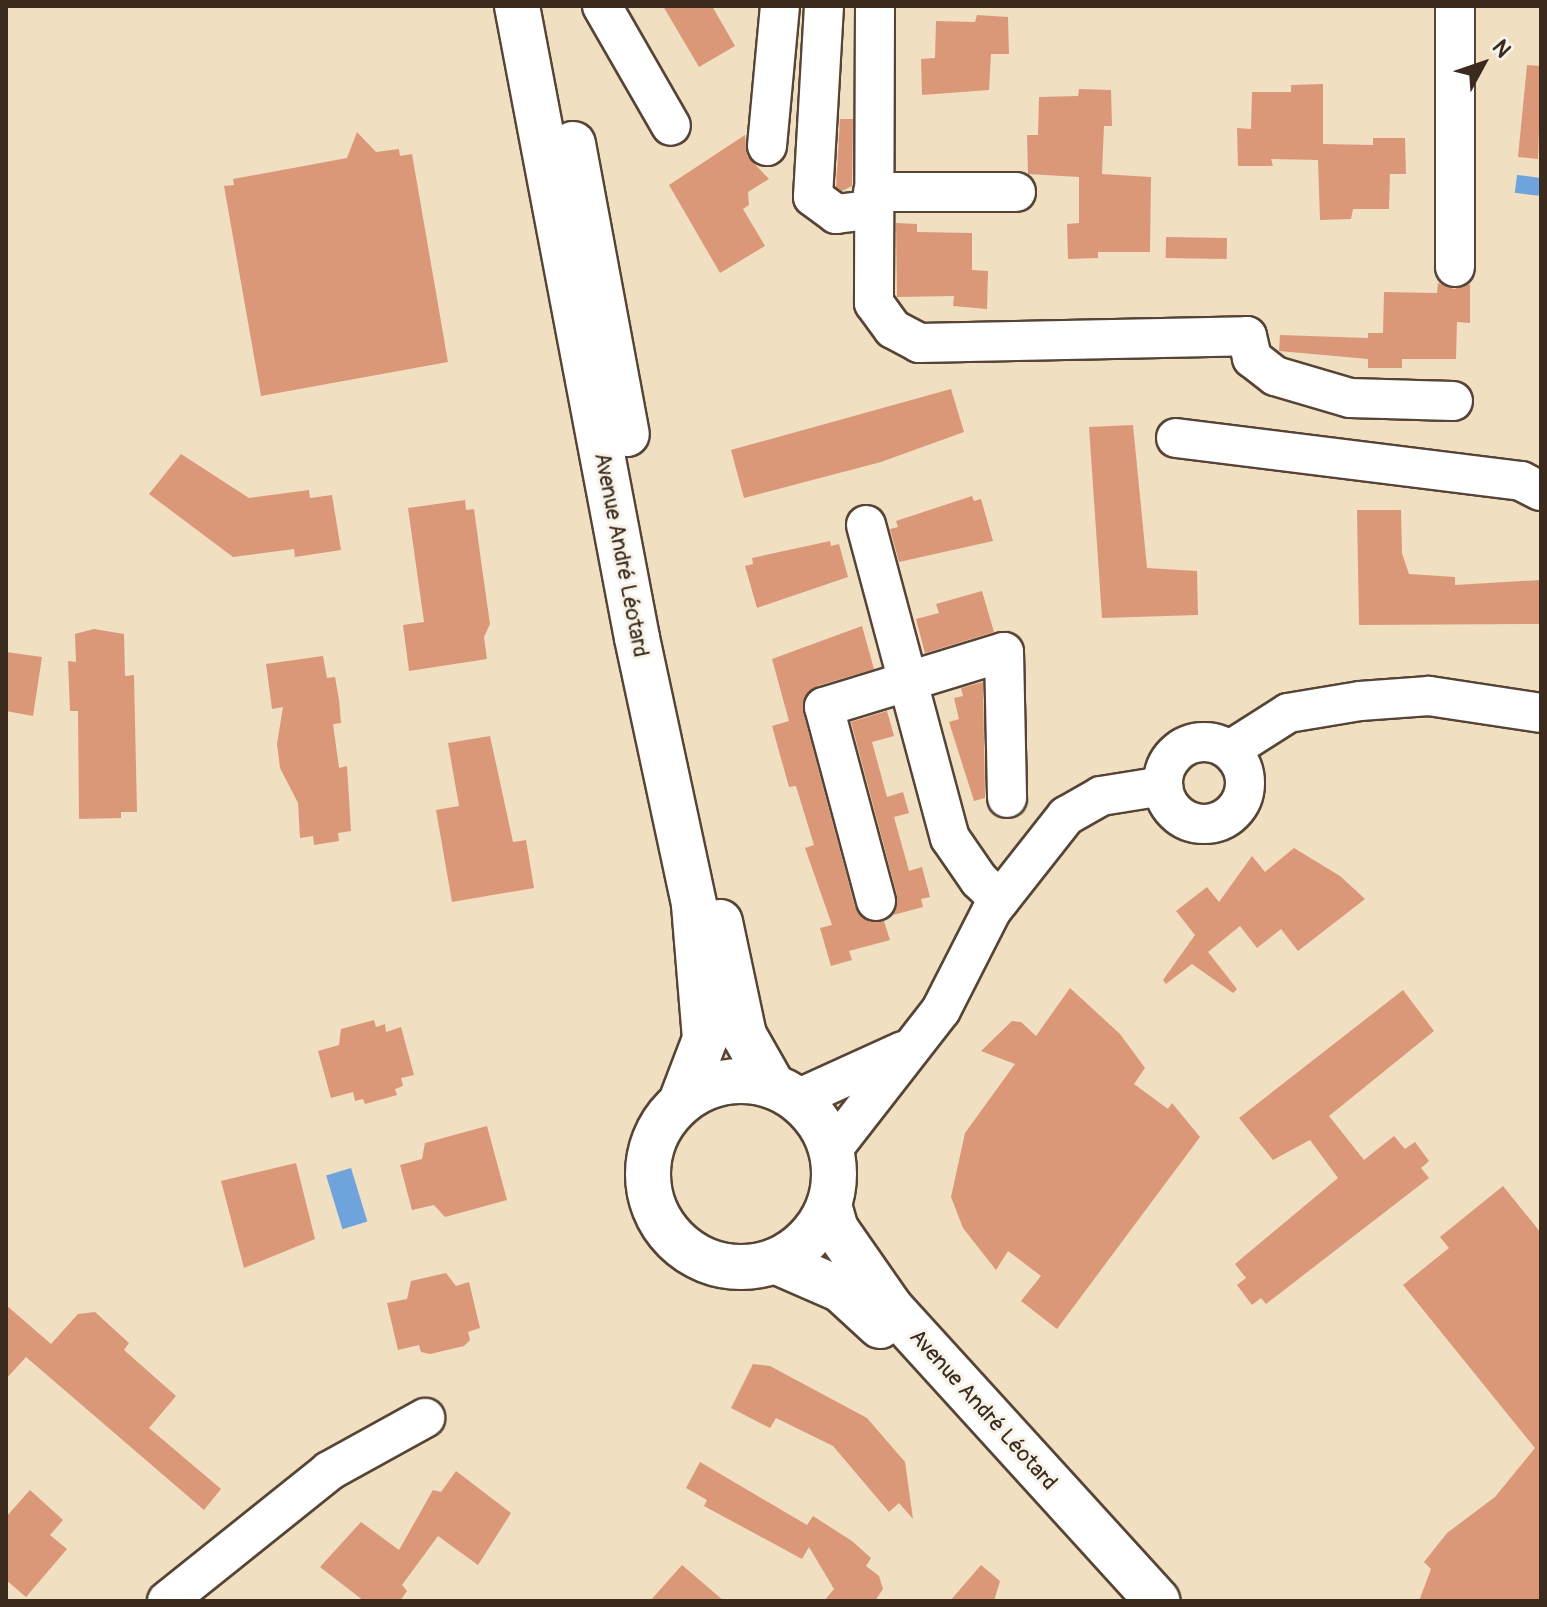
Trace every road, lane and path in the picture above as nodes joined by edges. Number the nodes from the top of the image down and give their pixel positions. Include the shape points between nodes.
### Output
1 (517, 6) edge
2 (539, 6) edge
3 (602, 6) edge
4 (780, 6) edge
5 (824, 6) edge
6 (875, 6) edge
7 (1455, 6) edge
8 (671, 126) dead end
9 (767, 146) dead end
10 (1016, 192) dead end
11 (872, 201) junction
12 (1455, 267) dead end
13 (1453, 401) dead end
14 (1176, 438) dead end
15 (1541, 491) edge
16 (866, 525) dead end
17 (908, 680) junction
18 (1541, 713) edge
19 (1230, 750) junction
20 (1163, 786) junction
21 (1007, 798) dead end
22 (1000, 900) junction
23 (876, 901) dead end
24 (919, 1042) junction
25 (785, 1092) junction
26 (681, 1102) junction
27 (832, 1150) junction
28 (829, 1205) junction
29 (775, 1261) junction
30 (425, 1418) dead end
31 (167, 1601) edge
32 (1129, 1601) edge
33 (1158, 1601) edge

1 - 26 main road, Avenue André Léotard via 637,638 694,905 705,1039
2 - 25 main road, Avenue André Léotard via 556,60 608,313 669,672 733,991 744,1035
3 - 8 street
4 - 9 street
5 - 11 street via 813,197 836,214
6 - 11 street
7 - 12 street
10 - 11 street
11 - 13 street via 874,303 893,329 919,343 1247,336 1252,358 1275,376 1350,398
14 - 15 street via 1521,481
16 - 17 street
17 - 21 street via 1004,652
17 - 22 street via 950,838
17 - 23 street via 824,707
18 - 19 street via 1429,696 1360,701 1288,713
19 - 20 street via 1205,741 1181,749 1165,769
19 - 20 street via 1239,760 1245,786 1234,812 1222,820 1209,824 1181,818
20 - 22 street via 1101,796 1066,816
22 - 24 street
24 - 25 street
24 - 27 street
25 - 26 main road via 725,1081
25 - 27 main road via 812,1113
26 - 29 main road via 664,1121 650,1153 649,1188 664,1226 694,1254 713,1263 733,1267
27 - 28 main road
28 - 29 main road via 808,1239
28 - 33 main road, Avenue André Léotard via 836,1229 891,1308
29 - 32 main road, Avenue André Léotard via 841,1290 876,1322
30 - 31 street via 329,1471

